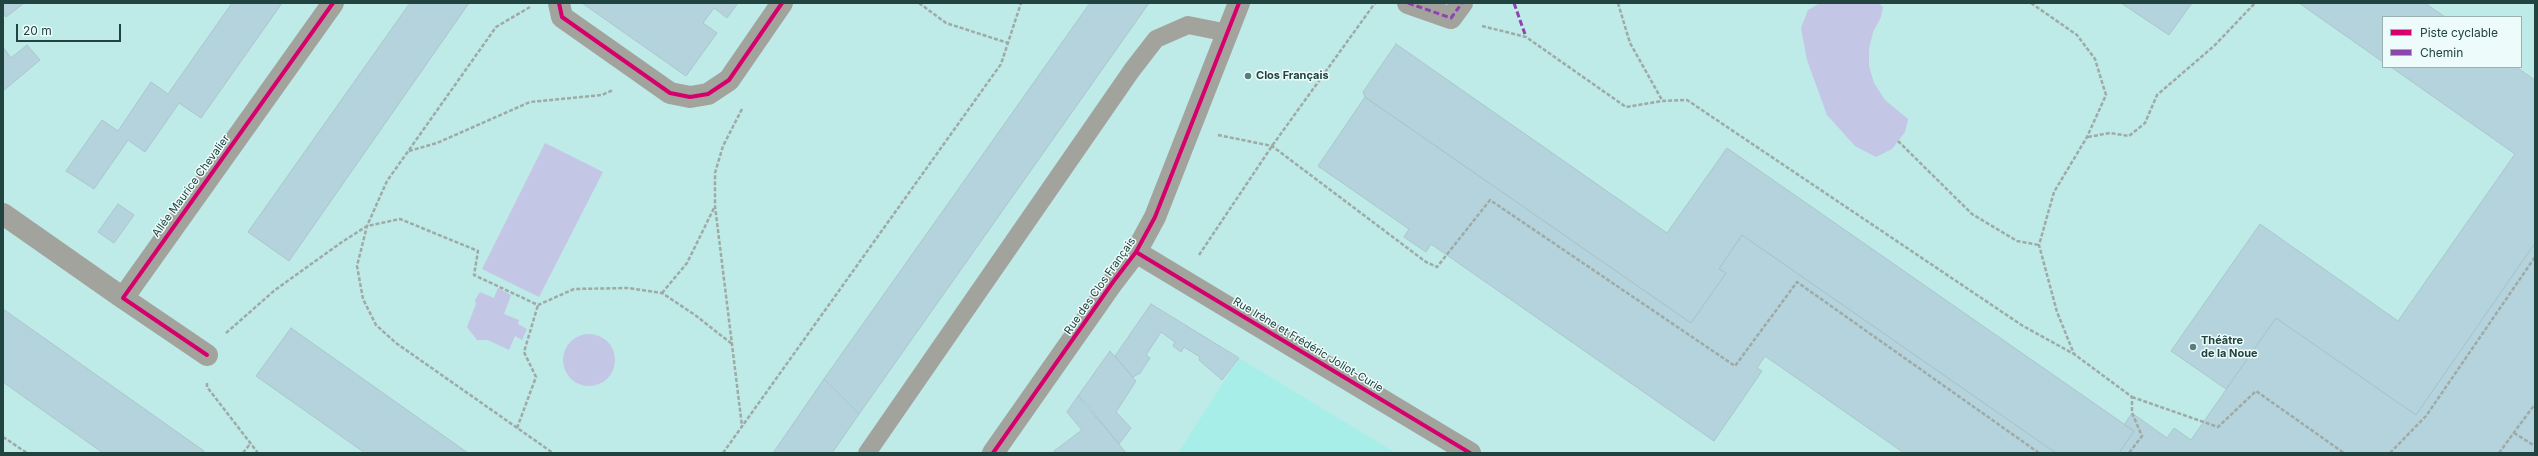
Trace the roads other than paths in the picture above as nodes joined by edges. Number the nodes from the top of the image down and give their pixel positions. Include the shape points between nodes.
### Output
1 (333, 3) edge
2 (559, 3) edge
3 (782, 3) edge
4 (1239, 3) edge
5 (1408, 3) edge
6 (1457, 11) edge
7 (1228, 33) junction
8 (3, 214) edge
9 (1136, 252) junction
10 (123, 298) junction
11 (207, 355) road end
12 (867, 453) edge
13 (993, 453) edge
14 (1470, 453) edge

1 - 10 street, Allée Maurice Chevalier
2 - 3 street via 562,17 670,93 690,97 708,94 729,80
4 - 7 street, Rue des Clos Français
5 - 6 street
7 - 9 street, Rue des Clos Français via 1155,217
7 - 12 lane via 1188,25 1156,39
8 - 10 street
9 - 13 street, Rue des Clos Français
9 - 14 street, Rue Irène et Frédéric Joliot-Curie
10 - 11 street

